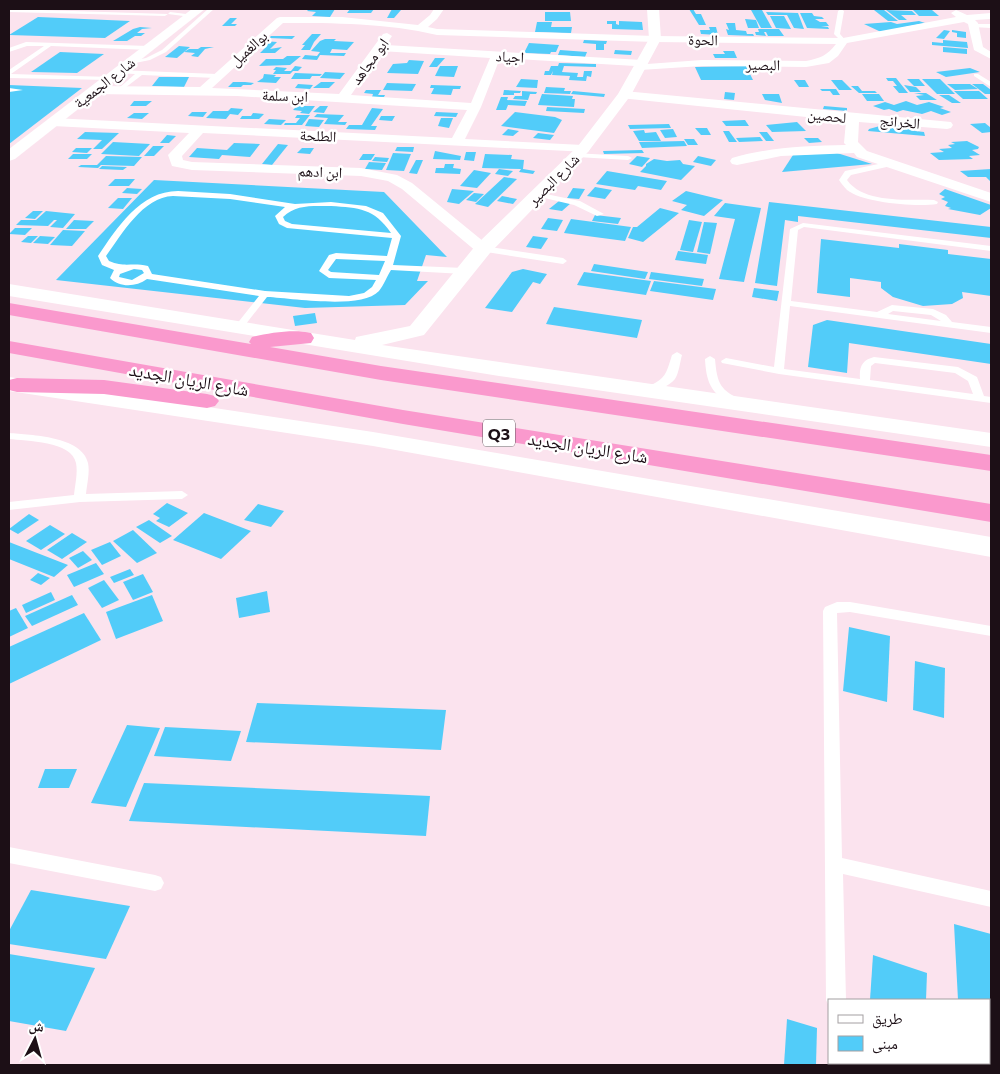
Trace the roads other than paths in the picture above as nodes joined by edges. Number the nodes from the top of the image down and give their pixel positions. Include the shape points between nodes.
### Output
1 (129, 9) edge
2 (211, 9) edge
3 (439, 9) edge
4 (653, 9) edge
5 (946, 9) edge
6 (9, 10) edge
7 (841, 11) dead end
8 (195, 12) edge
9 (123, 13) junction
10 (991, 16) edge
11 (967, 18) junction
12 (396, 24) junction
13 (974, 26) junction
14 (991, 26) edge
15 (420, 28) junction
16 (843, 41) junction
17 (49, 45) junction
18 (149, 48) junction
19 (378, 48) junction
20 (9, 50) edge
21 (652, 54) junction
22 (496, 56) junction
23 (991, 56) edge
24 (130, 62) junction
25 (683, 64) junction
26 (140, 73) junction
27 (9, 74) edge
28 (113, 75) junction
29 (217, 76) junction
30 (976, 76) dead end
31 (991, 85) edge
32 (121, 89) junction
33 (9, 90) edge
34 (20, 90) dead end
35 (94, 90) junction
36 (203, 91) junction
37 (624, 95) junction
38 (343, 97) junction
39 (475, 107) junction
40 (853, 118) junction
41 (53, 122) junction
42 (947, 125) dead end
43 (200, 129) junction
44 (458, 142) junction
45 (857, 149) junction
46 (12, 151) edge
47 (580, 152) junction
48 (628, 158) dead end
49 (737, 161) dead end
50 (888, 164) junction
51 (539, 194) junction
52 (991, 198) edge
53 (934, 202) dead end
54 (295, 206) junction
55 (600, 214) dead end
56 (397, 236) junction
57 (991, 248) edge
58 (483, 250) junction
59 (563, 261) dead end
60 (389, 263) junction
61 (120, 269) junction
62 (464, 271) junction
63 (146, 276) junction
64 (382, 278) junction
65 (9, 290) edge
66 (266, 294) junction
67 (786, 303) junction
68 (9, 310) edge
69 (81, 322) junction
70 (239, 328) junction
71 (991, 330) edge
72 (417, 332) junction
73 (303, 338) junction
74 (337, 343) junction
75 (9, 347) edge
76 (677, 355) dead end
77 (428, 358) junction
78 (710, 359) dead end
79 (726, 361) dead end
80 (779, 371) junction
81 (865, 383) junction
82 (13, 384) edge
83 (641, 391) junction
84 (986, 400) edge
85 (755, 408) junction
86 (404, 417) junction
87 (9, 436) edge
88 (991, 440) edge
89 (991, 463) edge
90 (711, 466) junction
91 (182, 495) dead end
92 (80, 498) junction
93 (9, 506) edge
94 (991, 513) edge
95 (991, 527) edge
96 (991, 547) edge
97 (991, 631) edge
98 (9, 855) edge
99 (834, 864) junction
100 (154, 883) dead end
101 (991, 899) edge
102 (836, 999) edge

1 - 9 lane
2 - 24 lane via 164,51 148,59
3 - 15 street via 434,18
4 - 21 street
5 - 11 street
6 - 9 lane
7 - 16 lane via 837,34
8 - 9 lane
8 - 18 street, شارع الجمعية
10 - 11 street, الحوة
11 - 13 street via 974,22
11 - 16 street, الحوة
12 - 15 street, بوالغميل
12 - 19 street, ابو مجاهد
12 - 29 street, بوالغميل via 280,20
13 - 14 lane
13 - 23 street via 978,48
15 - 21 street, الحوة
16 - 21 street, الحوة
16 - 25 street, البصير via 834,54 815,63
17 - 18 lane
17 - 20 lane via 26,44
17 - 27 lane
18 - 24 street, شارع الجمعية
19 - 22 street, اجياد
19 - 38 street, ابو مجاهد
21 - 22 street, اجياد
21 - 25 street, البصير
21 - 25 street
21 - 37 street, شارع البصير
22 - 39 street
24 - 28 street, شارع الجمعية
26 - 28 lane
26 - 29 lane
26 - 32 lane
27 - 28 lane
28 - 35 street, شارع الجمعية
29 - 36 street, بوالغميل
30 - 31 lane
32 - 35 street, ابن سلمة
32 - 36 street, ابن سلمة
33 - 34 lane
35 - 41 street, شارع الجمعية
36 - 38 street, ابن سلمة
37 - 40 street, لحصين
37 - 47 street, شارع البصير
38 - 39 street, ابن سلمة
39 - 44 street
40 - 42 street, الخرانج
40 - 45 street, لحصين via 851,143
41 - 43 street, الطلحة
41 - 46 street, شارع الجمعية
43 - 44 street, الطلحة
43 - 58 street, ابن ادهم via 175,155 177,163 360,172 392,178 407,186
44 - 47 street, الطلحة
45 - 49 street via 778,151
45 - 50 street, لحصين
47 - 48 lane
47 - 51 street, شارع البصير
50 - 52 street, لحصين
50 - 53 lane via 848,173 844,184 861,195
51 - 55 lane via 577,202
51 - 58 street, شارع البصير
54 - 56 lane via 317,204 373,210 389,223
54 - 56 lane via 279,216 282,222 290,226
54 - 61 lane via 232,196 158,196 146,204 102,256 105,263
56 - 60 lane
57 - 67 lane via 798,226 794,229
58 - 59 lane
58 - 62 street, شارع البصير
60 - 62 lane
60 - 64 lane
60 - 64 lane via 336,256 323,271 329,275
61 - 63 lane via 140,266 148,270
61 - 63 lane via 113,275 116,281 135,281
62 - 72 street, شارع البصير
63 - 66 lane
64 - 66 lane via 376,289 357,298
65 - 70 street
66 - 70 lane
67 - 71 lane
67 - 80 lane
68 - 69 highway, Q3
69 - 73 highway via 224,341 272,342
69 - 89 highway, Q3 via 381,373
70 - 73 street
72 - 74 street via 366,342
72 - 77 street
73 - 74 street
74 - 77 street
75 - 86 highway, شارع الريان الجديد / Q3
76 - 83 lane via 670,378
77 - 83 street
78 - 85 lane via 715,387 731,399
79 - 80 lane
80 - 81 lane
81 - 84 lane
81 - 84 lane via 865,366 874,360 958,370 973,379
82 - 86 highway via 104,387 278,412
82 - 96 street, شارع الريان الجديد via 373,439
83 - 85 street
85 - 88 street
86 - 90 highway, شارع الريان الجديد / Q3
87 - 92 lane via 61,444 76,451 82,463
90 - 94 highway, شارع الريان الجديد / Q3
90 - 95 highway via 887,510
91 - 92 lane
92 - 93 lane
97 - 99 lane via 850,606 830,611
98 - 100 lane
99 - 101 lane
99 - 102 lane

